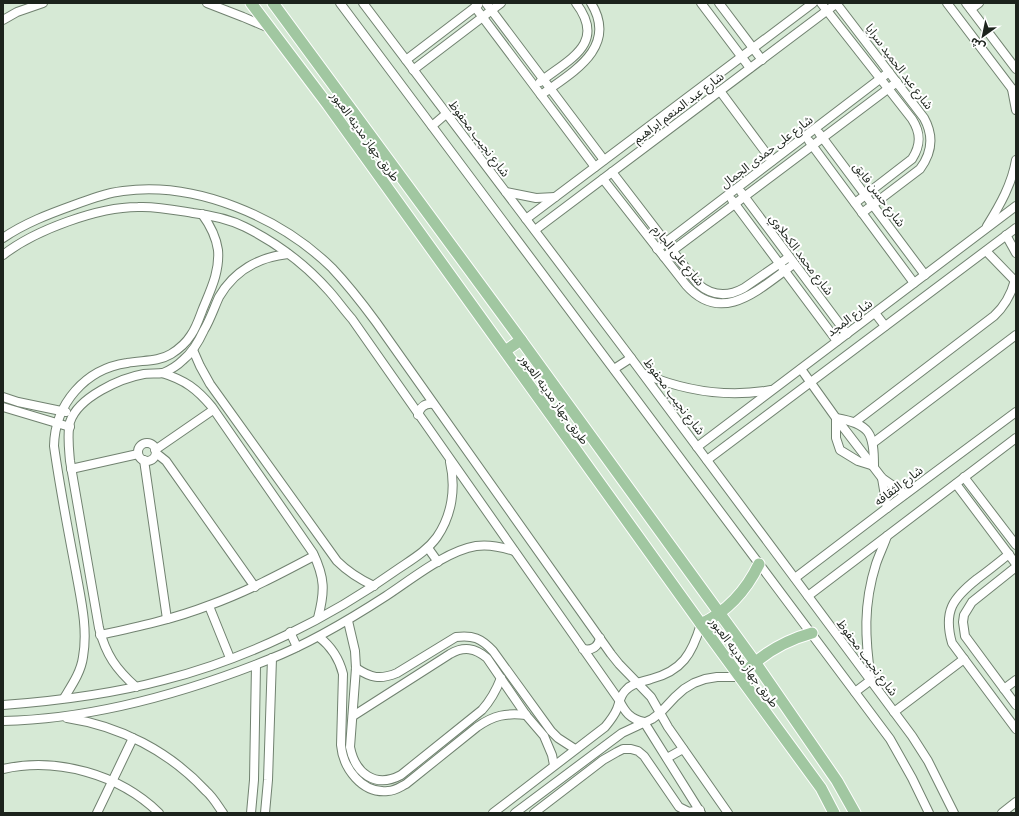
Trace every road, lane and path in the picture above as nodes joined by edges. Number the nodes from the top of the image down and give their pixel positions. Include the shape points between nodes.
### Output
1 (43, 3) edge
2 (207, 3) edge
3 (251, 3) edge
4 (273, 3) edge
5 (340, 3) edge
6 (363, 3) edge
7 (486, 3) edge
8 (501, 3) edge
9 (576, 3) edge
10 (591, 3) edge
11 (701, 3) edge
12 (719, 3) edge
13 (813, 3) edge
14 (821, 3) edge
15 (836, 3) edge
16 (947, 3) edge
17 (979, 3) edge
18 (478, 5) edge
19 (969, 6) edge
20 (492, 10) junction
21 (827, 10) junction
22 (482, 17) junction
23 (3, 20) edge
24 (271, 29) junction
25 (753, 48) junction
26 (742, 57) junction
27 (406, 60) junction
28 (762, 60) junction
29 (750, 68) junction
30 (1016, 69) edge
31 (413, 70) junction
32 (889, 72) junction
33 (543, 79) junction
34 (880, 79) junction
35 (896, 82) junction
36 (534, 86) junction
37 (550, 88) junction
38 (888, 88) junction
39 (720, 90) junction
40 (1014, 91) edge
41 (541, 95) junction
42 (341, 96) junction
43 (328, 106) junction
44 (1016, 110) edge
45 (446, 114) junction
46 (432, 126) junction
47 (815, 128) junction
48 (805, 136) junction
49 (822, 138) junction
50 (812, 145) junction
51 (604, 160) junction
52 (1016, 160) edge
53 (772, 161) junction
54 (595, 167) junction
55 (612, 172) junction
56 (603, 179) junction
57 (738, 188) junction
58 (506, 192) junction
59 (728, 195) junction
60 (865, 195) junction
61 (744, 196) junction
62 (556, 197) junction
63 (735, 203) junction
64 (855, 203) junction
65 (873, 206) junction
66 (1016, 206) edge
67 (862, 213) junction
68 (202, 214) junction
69 (526, 219) junction
70 (1016, 228) edge
71 (534, 230) junction
72 (984, 230) junction
73 (1006, 235) junction
74 (3, 238) edge
75 (666, 242) junction
76 (657, 249) junction
77 (673, 250) junction
78 (986, 250) junction
79 (1016, 253) edge
80 (288, 254) junction
81 (3, 255) edge
82 (664, 257) junction
83 (789, 257) junction
84 (779, 264) junction
85 (794, 264) junction
86 (785, 271) junction
87 (925, 275) junction
88 (1015, 281) edge
89 (914, 283) junction
90 (710, 292) junction
91 (705, 301) junction
92 (875, 313) junction
93 (199, 320) junction
94 (207, 325) junction
95 (885, 326) junction
96 (847, 334) junction
97 (1016, 335) edge
98 (521, 340) junction
99 (837, 341) junction
100 (193, 350) junction
101 (505, 351) junction
102 (631, 358) junction
103 (128, 362) junction
104 (614, 369) junction
105 (801, 369) junction
106 (162, 373) junction
107 (642, 373) junction
108 (132, 377) junction
109 (810, 383) junction
110 (774, 390) junction
111 (3, 397) edge
112 (433, 404) junction
113 (3, 407) edge
114 (213, 410) junction
115 (62, 411) junction
116 (1016, 412) edge
117 (74, 414) junction
118 (418, 415) junction
119 (836, 418) junction
120 (855, 422) junction
121 (56, 424) junction
122 (70, 428) junction
123 (1016, 438) edge
124 (873, 443) junction
125 (698, 447) junction
126 (155, 452) junction
127 (141, 457) junction
128 (449, 457) junction
129 (707, 460) junction
130 (874, 466) junction
131 (71, 469) junction
132 (964, 477) junction
133 (882, 478) junction
134 (956, 484) junction
135 (905, 494) junction
136 (887, 508) junction
137 (888, 535) junction
138 (1016, 545) edge
139 (428, 548) junction
140 (514, 551) junction
141 (1009, 554) junction
142 (314, 556) junction
143 (438, 562) junction
144 (759, 564) junction
145 (1016, 565) edge
146 (795, 578) junction
147 (255, 586) junction
148 (374, 586) junction
149 (808, 596) junction
150 (209, 606) junction
151 (719, 614) junction
152 (318, 618) junction
153 (167, 619) junction
154 (348, 621) junction
155 (701, 624) junction
156 (290, 632) junction
157 (812, 633) junction
158 (100, 635) junction
159 (319, 637) junction
160 (600, 638) junction
161 (297, 647) junction
162 (583, 649) junction
163 (230, 658) junction
164 (272, 658) junction
165 (964, 659) junction
166 (982, 659) junction
167 (755, 662) junction
168 (256, 665) junction
169 (356, 668) junction
170 (970, 668) junction
171 (740, 676) junction
172 (501, 678) junction
173 (870, 680) junction
174 (1016, 680) edge
175 (638, 683) junction
176 (136, 687) junction
177 (1004, 689) junction
178 (855, 692) junction
179 (64, 698) junction
180 (1014, 699) edge
181 (619, 700) junction
182 (3, 704) edge
183 (894, 712) junction
184 (660, 713) junction
185 (526, 715) junction
186 (58, 716) junction
187 (353, 716) junction
188 (3, 721) edge
189 (644, 722) junction
190 (1016, 729) edge
191 (133, 738) junction
192 (684, 748) junction
193 (575, 749) junction
194 (667, 758) junction
195 (554, 765) junction
196 (3, 769) edge
197 (113, 782) junction
198 (1016, 802) edge
199 (700, 811) edge
200 (97, 813) edge
201 (159, 813) edge
202 (223, 813) edge
203 (251, 813) edge
204 (265, 813) edge
205 (493, 813) edge
206 (515, 813) edge
207 (534, 813) edge
208 (728, 813) edge
209 (834, 813) edge
210 (855, 813) edge
211 (929, 813) edge
212 (954, 813) edge
213 (1002, 813) edge

1 - 23 street
2 - 24 street
3 - 24 main road, طريق جهاز مدينه العبور
4 - 42 main road, طريق جهاز مدينه العبور
5 - 46 street
6 - 27 street, شارع نجيب محفوظ
7 - 20 street
8 - 20 street
9 - 33 street via 587,20 588,34 585,42 577,53
10 - 37 street via 598,19 599,30 594,51 579,67
11 - 26 street
12 - 25 street
13 - 25 street, شارع عبد المنعم ابراهيم
14 - 21 street, شارع عبد الحميد سرايا
15 - 21 street, شارع عبد المنعم ابراهيم
15 - 32 street, شارع عبد الحميد سرايا
16 - 40 street
17 - 19 street
18 - 22 street
18 - 27 street
19 - 30 street
20 - 22 street
20 - 33 street
21 - 28 street, شارع عبد المنعم ابراهيم
21 - 34 street, شارع عبد الحميد سرايا
22 - 31 street
22 - 36 street
24 - 43 main road, طريق جهاز مدينه العبور
25 - 26 street, شارع عبد المنعم ابراهيم
25 - 28 street
26 - 29 street
26 - 51 street, شارع عبد المنعم ابراهيم
27 - 31 street, شارع نجيب محفوظ
28 - 29 street, شارع عبد المنعم ابراهيم
29 - 39 street, شارع عبد المنعم ابراهيم
31 - 45 street, شارع نجيب محفوظ
32 - 34 street, شارع على حمدى الجمال
32 - 35 street, شارع عبد الحميد سرايا
33 - 36 street
33 - 37 street
34 - 38 street, شارع عبد الحميد سرايا
34 - 47 street, شارع على حمدى الجمال
35 - 38 street, شارع على حمدى الجمال
35 - 65 street, شارع عبد الحميد سرايا via 924,118 931,135 931,144 929,154 920,170
36 - 41 street
37 - 41 street
37 - 51 street
38 - 49 street, شارع على حمدى الجمال
38 - 60 street, شارع عبد الحميد سرايا via 917,126 919,143 912,159
39 - 53 street
39 - 55 street, شارع عبد المنعم ابراهيم
40 - 44 street
41 - 54 street
42 - 43 main road
42 - 98 main road, طريق جهاز مدينه العبور
43 - 101 main road, طريق جهاز مدينه العبور
45 - 46 street
45 - 58 street, شارع نجيب محفوظ
46 - 104 street
47 - 48 street, شارع على حمدى الجمال
47 - 49 street, شارع حسن فايق
48 - 50 street, شارع حسن فايق
48 - 53 street, شارع على حمدى الجمال
49 - 50 street, شارع على حمدى الجمال
49 - 60 street, شارع حسن فايق
50 - 61 street, شارع على حمدى الجمال
50 - 64 street, شارع حسن فايق
51 - 54 street, شارع عبد المنعم ابراهيم
52 - 72 street via 1006,192
53 - 57 street, شارع على حمدى الجمال
54 - 62 street, شارع عبد المنعم ابراهيم
55 - 56 street, شارع عبد المنعم ابراهيم
55 - 75 street, شارع على الجارم
56 - 71 street, شارع عبد المنعم ابراهيم
56 - 76 street, شارع على الجارم
57 - 59 street, شارع على حمدى الجمال
57 - 61 street, شارع محمد الكحلاوي
58 - 62 street via 536,198
58 - 69 street, شارع نجيب محفوظ
59 - 63 street, شارع محمد الكحلاوي
59 - 75 street, شارع على حمدى الجمال
60 - 64 street, شارع عبد الحميد سرايا
60 - 65 street, شارع حسن فايق
61 - 63 street, شارع على حمدى الجمال
61 - 83 street, شارع محمد الكحلاوي
62 - 69 street, شارع عبد المنعم ابراهيم
63 - 77 street, شارع على حمدى الجمال
63 - 84 street, شارع محمد الكحلاوي
64 - 67 street, شارع حسن فايق
65 - 67 street, شارع عبد الحميد سرايا
65 - 87 street, شارع حسن فايق
66 - 72 street, شارع المجد
67 - 89 street, شارع حسن فايق
68 - 80 street via 244,226
68 - 81 street via 139,207 103,211 35,236
68 - 93 street via 215,236 218,262 214,284
69 - 71 street, شارع نجيب محفوظ
70 - 73 street
71 - 102 street, شارع نجيب محفوظ
72 - 87 street, شارع المجد
73 - 78 street
73 - 79 street
74 - 112 street via 43,216 100,196 124,191 176,191 231,205 294,237 331,267 347,284
75 - 76 street, شارع على حمدى الجمال
75 - 77 street, شارع على الجارم
76 - 82 street, شارع على الجارم
77 - 82 street, شارع على حمدى الجمال
77 - 90 street, شارع على الجارم via 698,284
78 - 88 street
78 - 95 street
80 - 94 street via 262,259 238,273 224,289
80 - 118 street via 330,291
82 - 91 street, شارع على الجارم via 692,292
83 - 84 street, شارع على الجارم
83 - 85 street, شارع محمد الكحلاوي
84 - 86 street, شارع محمد الكحلاوي
84 - 90 street, شارع على الجارم via 736,293 727,295
85 - 86 street, شارع على الجارم
85 - 96 street, شارع محمد الكحلاوي
86 - 91 street, شارع على الجارم via 736,302 720,304
86 - 99 street, شارع محمد الكحلاوي
87 - 89 street, شارع المجد
88 - 120 street via 1010,297 1000,311
89 - 92 street, شارع المجد
90 - 91 street
92 - 95 street
92 - 96 street, شارع المجد
93 - 94 street
93 - 103 street via 183,346 170,355 156,360
94 - 100 street
95 - 109 street
96 - 99 street, شارع المجد
97 - 124 street
98 - 101 main road
98 - 151 main road, طريق جهاز مدينه العبور
99 - 105 street, شارع المجد
100 - 106 street via 179,364
100 - 148 street via 210,384 337,561 360,580
101 - 155 main road, طريق جهاز مدينه العبور
102 - 104 street
102 - 107 street, شارع نجيب محفوظ
103 - 108 street
103 - 115 street via 115,365 89,378 78,388
104 - 144 street
105 - 109 street
105 - 110 street, شارع المجد
106 - 108 street
106 - 114 street via 177,377 190,385 202,395
107 - 110 street via 678,386 716,393 755,393
107 - 125 street, شارع نجيب محفوظ
108 - 117 street via 103,389 83,403
109 - 119 street
109 - 129 street
110 - 125 street, شارع المجد
111 - 115 street
112 - 118 street via 423,406
112 - 160 street
113 - 121 street
114 - 126 street
114 - 142 street
115 - 117 street
115 - 121 street
116 - 135 street, شارع الثقافه
117 - 122 street
118 - 128 street
119 - 120 street
119 - 130 street
119 - 130 street via 836,438 840,450 858,461
120 - 124 street via 870,434
121 - 122 street
121 - 179 street via 55,452 80,596 85,644 79,672
122 - 131 street
123 - 132 street
124 - 130 street
125 - 129 street, شارع نجيب محفوظ
126 - 127 street via 151,460
126 - 127 street via 152,445 146,444 139,449
126 - 147 street via 166,460
127 - 131 street
127 - 153 street
128 - 139 street via 453,485 449,512 444,525
128 - 140 street
129 - 146 street, شارع نجيب محفوظ
130 - 133 street
131 - 158 street
132 - 134 street
132 - 138 street
133 - 135 street
133 - 136 street
134 - 137 street
134 - 141 street
135 - 136 street, شارع الثقافه
136 - 146 street, شارع الثقافه
137 - 149 street
137 - 173 street via 876,563 868,593 865,623
139 - 143 street
139 - 148 street
140 - 143 street via 496,545 476,546 457,551
140 - 162 street
141 - 145 street
141 - 165 street via 962,591 950,610 948,621 952,643
142 - 147 street
142 - 152 street via 320,568 323,584
143 - 154 street
144 - 151 main road via 746,587
144 - 157 street
145 - 166 street via 972,602 964,615 965,636
146 - 149 street, شارع نجيب محفوظ
147 - 150 street
148 - 152 street
149 - 173 street, شارع نجيب محفوظ
150 - 153 street
150 - 163 street
151 - 155 main road
151 - 167 main road, طريق جهاز مدينه العبور
152 - 156 street
153 - 158 street
154 - 159 street
154 - 169 street
155 - 171 main road, طريق جهاز مدينه العبور
155 - 175 street via 684,662 662,676
156 - 161 street
156 - 163 street
157 - 167 main road via 785,642
157 - 178 street
158 - 176 street via 115,665
159 - 161 street
159 - 185 street via 335,653 343,674 343,757 355,778 371,789 398,789 488,720 500,715
160 - 162 street via 595,648
160 - 175 street via 619,664
161 - 164 street
162 - 181 street
163 - 176 street
164 - 168 street
164 - 204 street
165 - 170 street
165 - 183 street
166 - 170 street
166 - 177 street
167 - 171 main road
167 - 210 main road, طريق جهاز مدينه العبور via 837,781
168 - 186 street via 167,696 98,711
168 - 203 street
169 - 187 street
169 - 193 street via 374,677 386,677 456,637 477,638 493,651 551,731
170 - 190 street
171 - 184 street via 716,677 694,683 684,689
171 - 209 main road, طريق جهاز مدينه العبور via 821,788
172 - 185 street
172 - 187 street via 481,653 465,648 457,650
172 - 187 street via 497,690 482,710 394,779 378,780 362,772 356,765 350,747
173 - 178 street
173 - 183 street, شارع نجيب محفوظ
174 - 177 street
175 - 181 street via 625,691
175 - 184 street via 651,697
176 - 179 street
177 - 180 street
178 - 211 street via 890,739
179 - 182 street
181 - 189 street via 630,717
181 - 193 street via 612,719
183 - 212 street, شارع نجيب محفوظ via 928,761
184 - 189 street
184 - 192 street
185 - 195 street via 544,736 551,750
186 - 188 street
186 - 191 street via 87,721
189 - 194 street
189 - 206 street via 622,733
191 - 197 street
191 - 202 street via 152,747 180,767 207,791
192 - 194 street
192 - 208 street
193 - 195 street
194 - 199 street
195 - 205 street
196 - 197 street via 60,767 87,772
197 - 200 street
197 - 201 street via 136,795
198 - 213 street
199 - 207 street via 689,812 679,807 644,756 638,751 624,749 603,760

